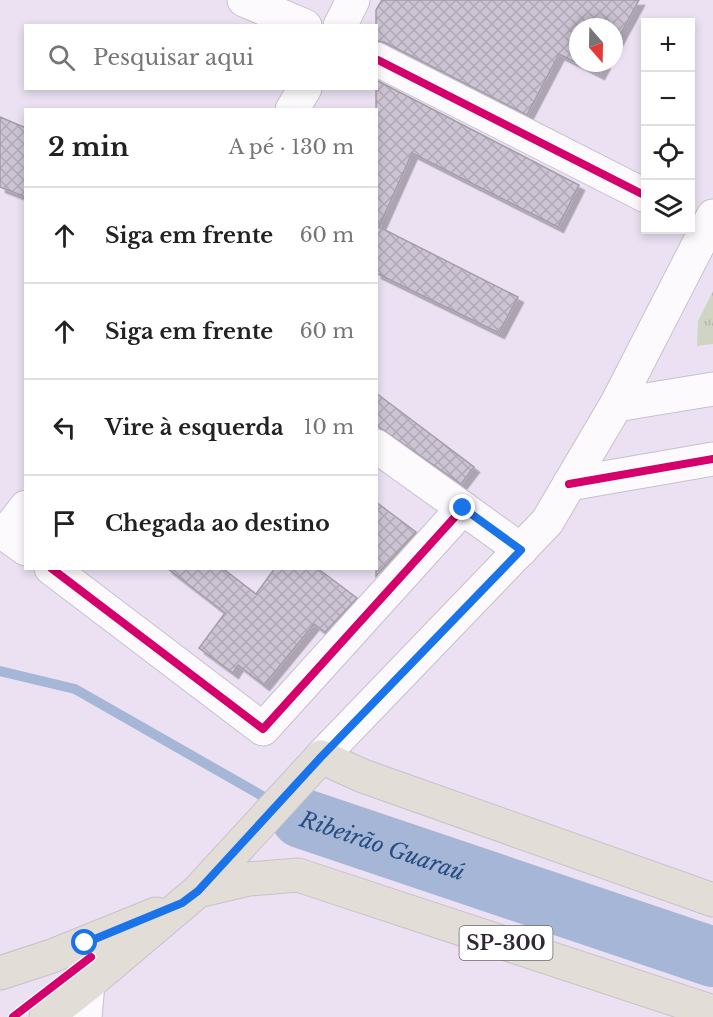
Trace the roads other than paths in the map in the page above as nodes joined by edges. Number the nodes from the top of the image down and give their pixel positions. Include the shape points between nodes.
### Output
1 (244, 0) edge
2 (353, 0) edge
3 (300, 24) edge
4 (341, 24) edge
5 (378, 60) edge
6 (303, 90) edge
7 (293, 108) edge
8 (641, 194) edge
9 (704, 221) edge
10 (713, 389) edge
11 (615, 405) junction
12 (378, 447) edge
13 (713, 459) edge
14 (569, 484) junction
15 (463, 508) junction
16 (24, 510) edge
17 (24, 548) edge
18 (521, 550) junction
19 (54, 570) edge
20 (321, 757) junction
21 (259, 824) junction
22 (298, 875) junction
23 (190, 897) junction
24 (713, 900) edge
25 (0, 973) edge
26 (88, 984) junction
27 (713, 1012) edge
28 (46, 1017) edge
29 (85, 1017) edge

1 - 3 street
2 - 4 street
5 - 8 street
6 - 7 street
9 - 11 street
10 - 11 street
11 - 14 street
12 - 15 street
13 - 14 street
14 - 18 street via 547,522
15 - 18 street
15 - 19 street via 263,729
16 - 17 street via 5,534
18 - 20 street
20 - 21 main road
20 - 24 main road via 374,780
21 - 22 main road via 258,840 270,861
21 - 23 main road
22 - 23 main road, SP-300 via 226,883
22 - 27 main road, SP-300
23 - 25 main road, SP-300 via 85,943
23 - 26 main road, SP-300
26 - 28 main road, SP-300
26 - 29 street

